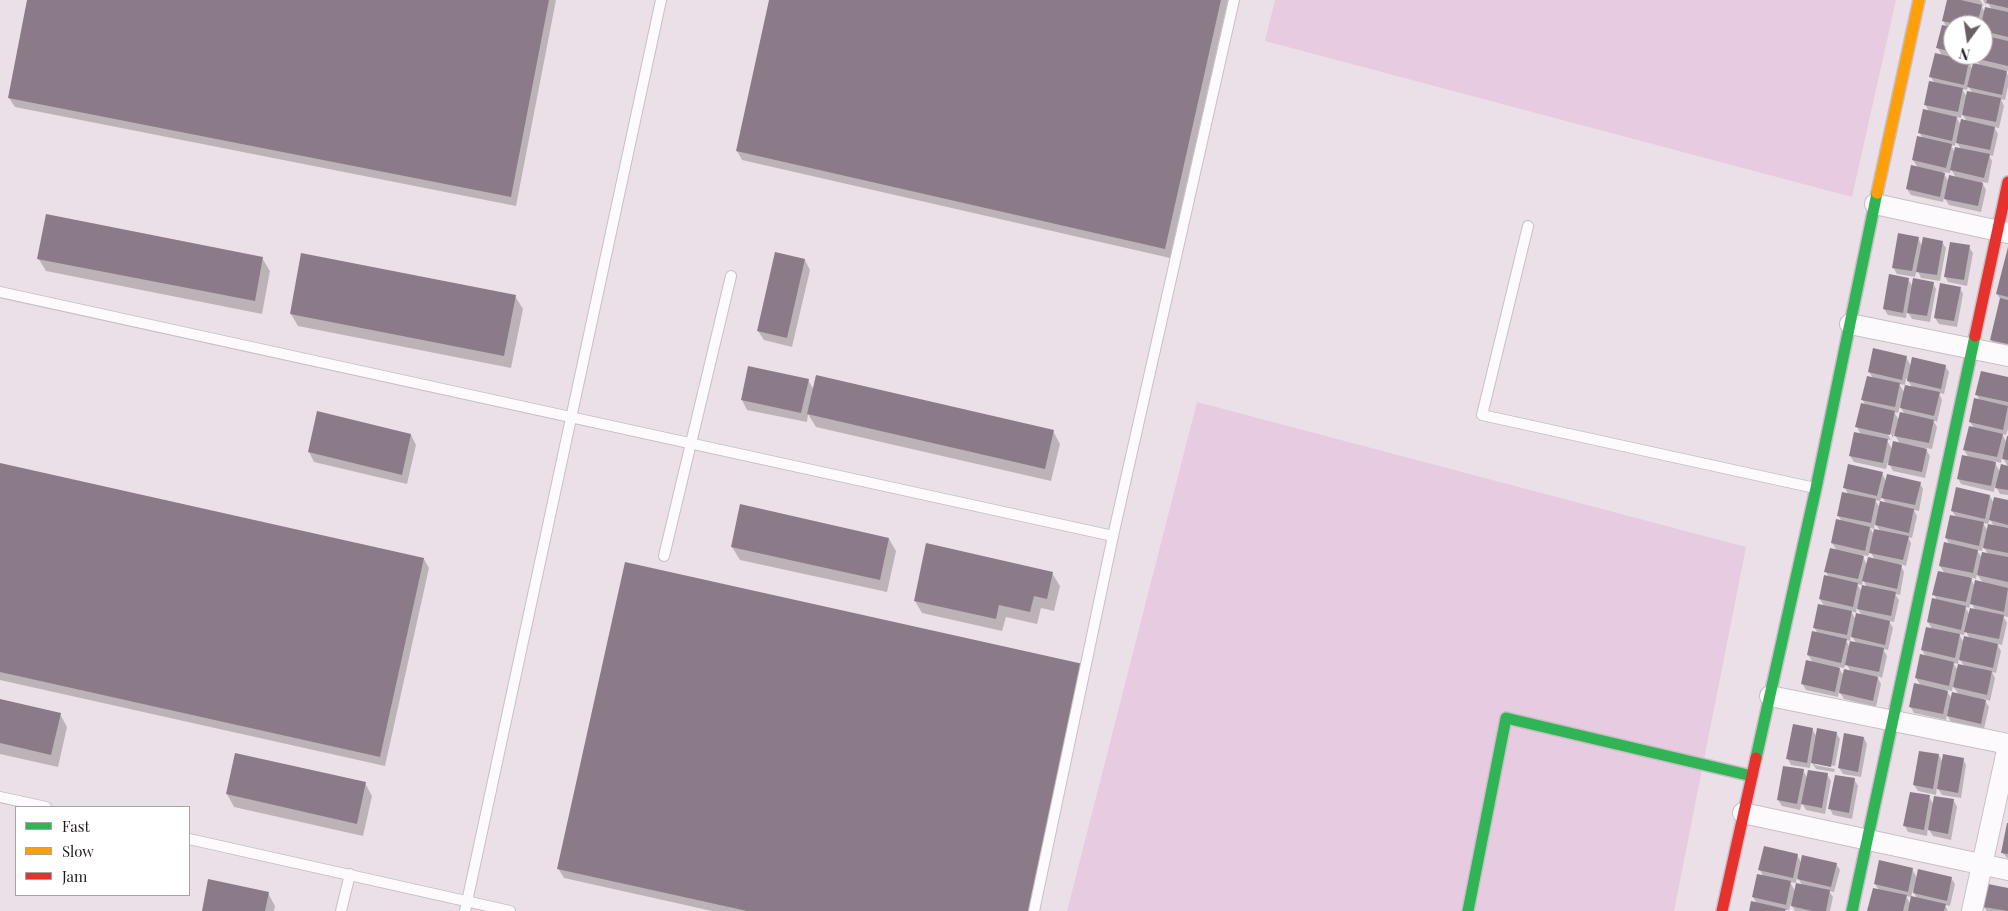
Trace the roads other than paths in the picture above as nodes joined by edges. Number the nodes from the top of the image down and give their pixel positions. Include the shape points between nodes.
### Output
1 (661, 0) edge
2 (1234, 0) edge
3 (1919, 0) edge
4 (2008, 182) edge
5 (1874, 204) junction
6 (1528, 226) dead end
7 (2003, 231) edge
8 (732, 276) dead end
9 (0, 292) edge
10 (1850, 324) junction
11 (1972, 349) junction
12 (2008, 356) edge
13 (571, 417) junction
14 (692, 443) junction
15 (1816, 488) junction
16 (1113, 536) junction
17 (664, 556) dead end
18 (1770, 696) junction
19 (1892, 721) junction
20 (2008, 745) edge
21 (1752, 776) junction
22 (0, 797) edge
23 (41, 806) edge
24 (1743, 814) junction
25 (190, 839) edge
26 (1866, 841) junction
27 (1981, 865) junction
28 (2008, 870) edge
29 (350, 874) junction
30 (467, 906) edge
31 (341, 911) edge
32 (510, 911) edge
33 (1034, 911) edge
34 (1468, 911) edge
35 (1722, 911) edge
36 (1852, 911) edge
37 (1972, 911) edge

1 - 13 lane
2 - 16 lane
3 - 5 street
4 - 7 street
5 - 7 street
5 - 10 street
6 - 15 lane via 1482,415
7 - 11 street
8 - 14 lane
9 - 13 lane
10 - 11 street
10 - 15 street
11 - 12 street
11 - 19 street
13 - 14 lane
13 - 30 lane
14 - 16 lane
14 - 17 lane
15 - 18 street
16 - 33 lane
18 - 19 street
18 - 21 street
19 - 20 street
19 - 26 street
20 - 27 street
21 - 24 street
21 - 34 street via 1506,718
22 - 23 lane
24 - 26 street
24 - 35 street
25 - 29 lane
26 - 27 street
26 - 36 street
27 - 28 street
27 - 37 street
29 - 30 lane
29 - 31 lane
30 - 32 lane

